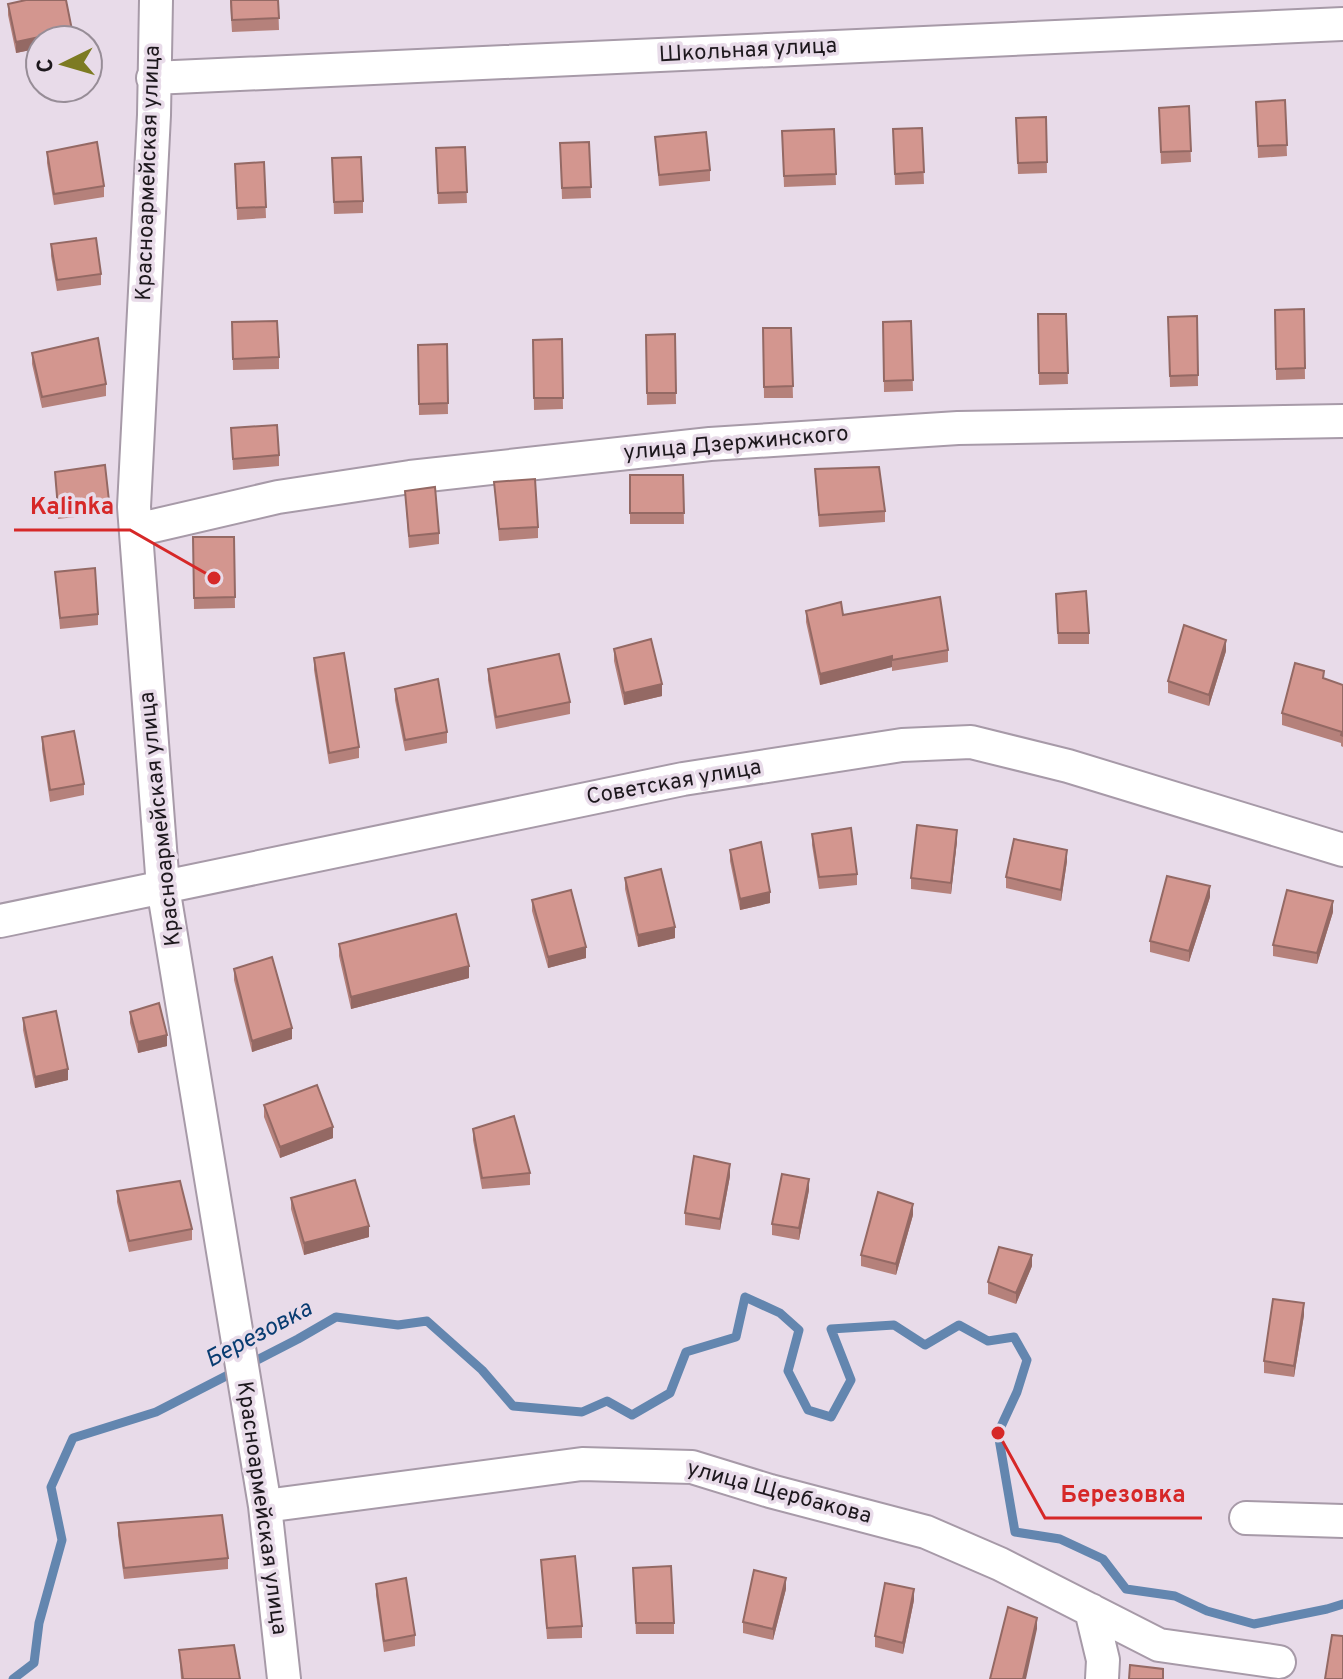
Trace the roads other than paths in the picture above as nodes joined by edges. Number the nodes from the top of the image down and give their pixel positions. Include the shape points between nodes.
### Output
1 (156, 0) edge
2 (1343, 24) edge
3 (153, 78) junction
4 (1343, 421) edge
5 (136, 530) junction
6 (1343, 850) edge
7 (163, 887) junction
8 (0, 921) edge
9 (265, 1506) junction
10 (1246, 1518) dead end
11 (1343, 1521) edge
12 (1091, 1610) junction
13 (1279, 1662) dead end
14 (284, 1679) edge
15 (1102, 1679) edge

1 - 3 street, Красноармейская улица
2 - 3 street, Школьная улица
3 - 5 street, Красноармейская улица
4 - 5 street, улица Дзержинского via 958,428 710,444 395,479 278,497
5 - 7 street, Красноармейская улица
6 - 7 street, Советская улица via 971,742 902,745 683,779
7 - 8 street, Советская улица
7 - 9 street, Красноармейская улица
9 - 12 street, улица Щербакова via 582,1464 692,1467 926,1532
9 - 14 street, Красноармейская улица
10 - 11 street
12 - 13 street, улица Щербакова via 1159,1645
12 - 15 street

